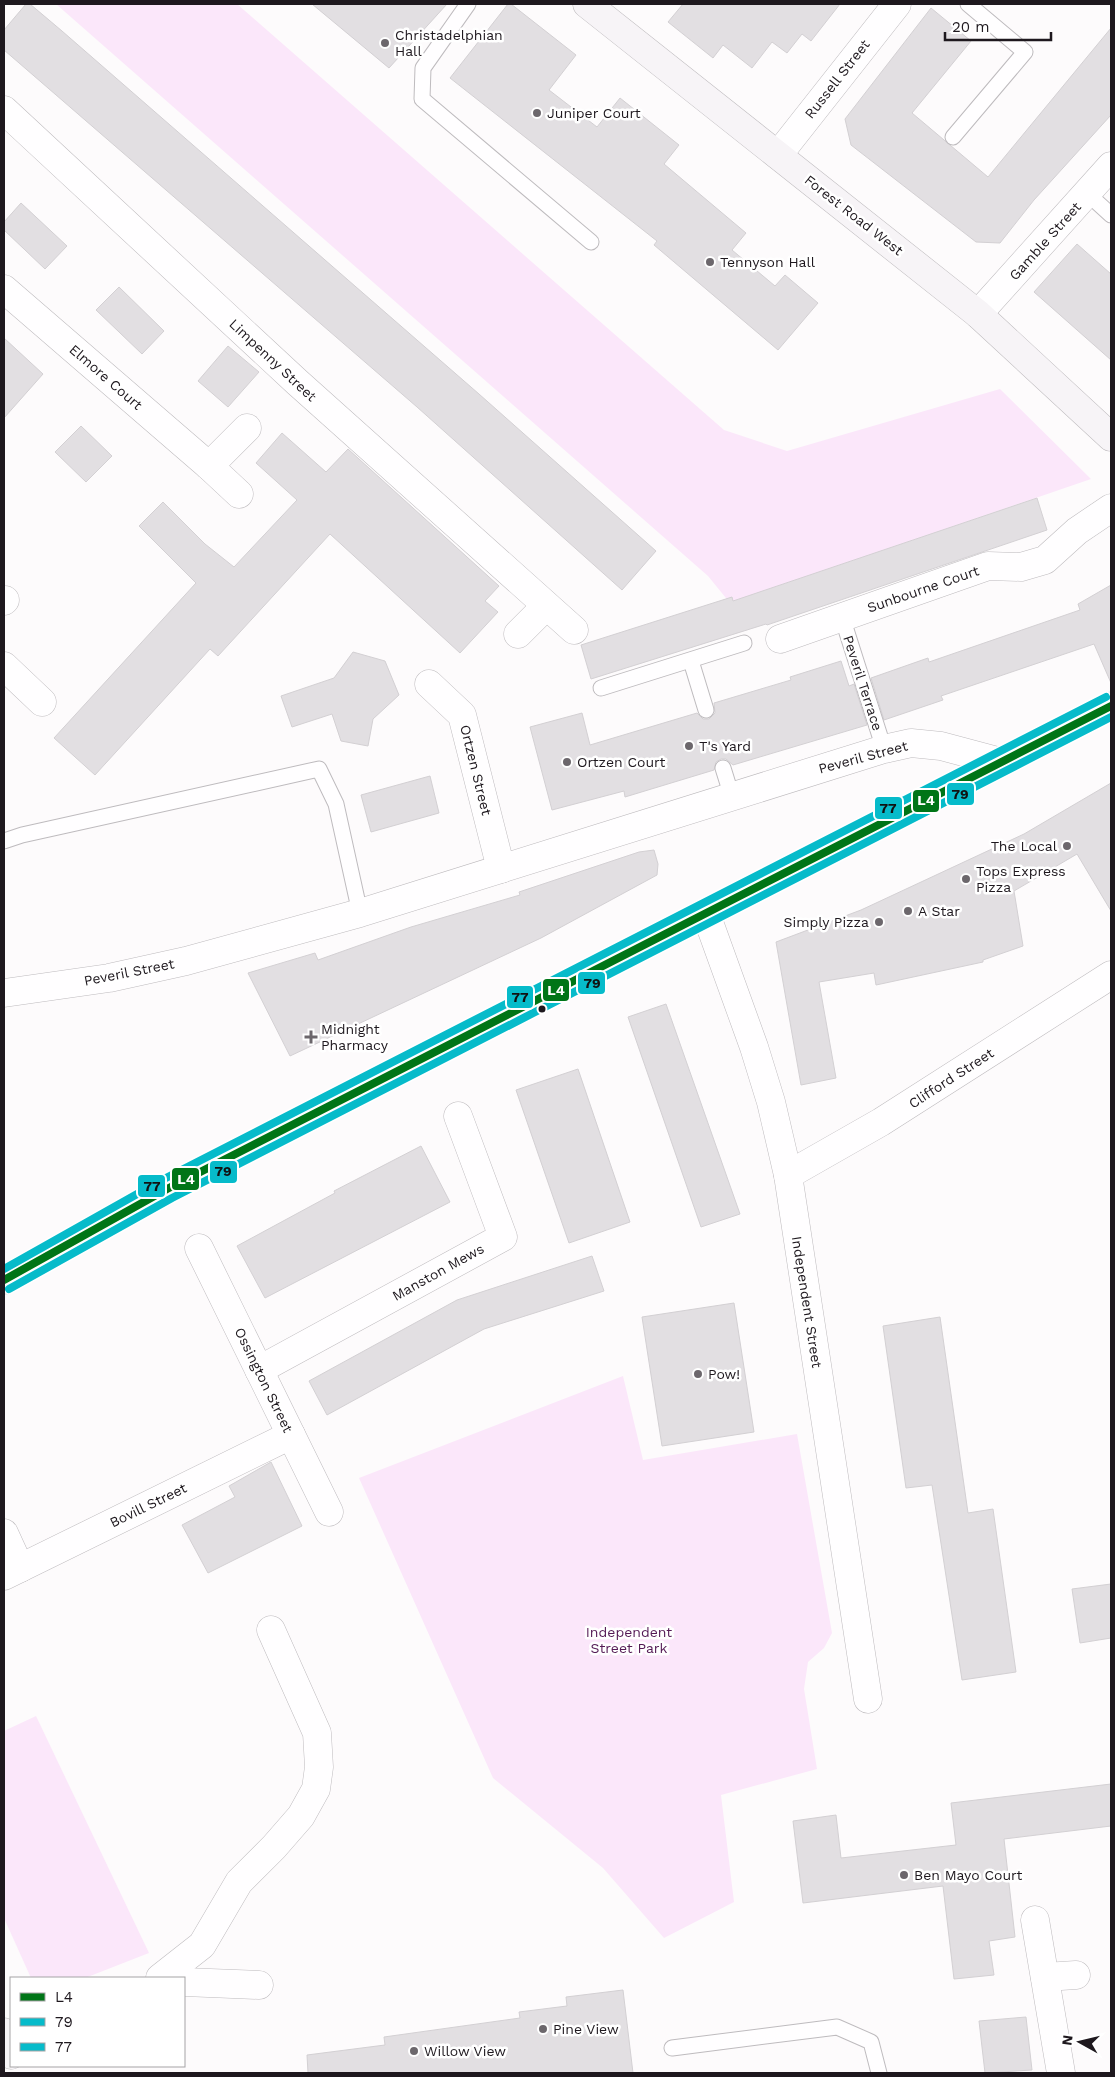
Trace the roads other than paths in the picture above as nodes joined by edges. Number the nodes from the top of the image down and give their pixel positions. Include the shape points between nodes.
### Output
1 (468, 4) edge
2 (587, 4) edge
3 (897, 4) edge
4 (968, 4) edge
5 (4, 110) edge
6 (952, 137) dead end
7 (778, 154) junction
8 (1111, 166) edge
9 (1088, 194) junction
10 (1111, 215) edge
11 (591, 242) dead end
12 (4, 288) edge
13 (978, 314) junction
14 (247, 428) dead end
15 (1111, 437) edge
16 (209, 466) junction
17 (239, 494) dead end
18 (1111, 508) edge
19 (546, 606) junction
20 (842, 617) junction
21 (574, 630) dead end
22 (518, 634) dead end
23 (780, 639) dead end
24 (744, 644) dead end
25 (691, 661) junction
26 (4, 666) edge
27 (429, 684) dead end
28 (601, 688) dead end
29 (42, 702) dead end
30 (1111, 706) edge
31 (706, 710) dead end
32 (884, 748) junction
33 (1001, 762) junction
34 (723, 768) dead end
35 (732, 796) junction
36 (4, 840) edge
37 (501, 869) junction
38 (360, 913) junction
39 (706, 914) junction
40 (1111, 975) edge
41 (4, 993) edge
42 (458, 1116) dead end
43 (788, 1174) junction
44 (200, 1248) dead end
45 (4, 1280) edge
46 (259, 1370) junction
47 (291, 1435) junction
48 (329, 1512) dead end
49 (4, 1533) edge
50 (12, 1572) edge
51 (271, 1630) dead end
52 (868, 1699) dead end
53 (1035, 1920) dead end
54 (1076, 1975) dead end
55 (161, 1977) edge
56 (1045, 1977) junction
57 (185, 1982) edge
58 (259, 1985) dead end
59 (672, 2048) dead end
60 (879, 2073) edge
61 (1061, 2073) edge

1 - 11 lane via 423,68 422,99
2 - 7 street, Forest Road West
3 - 7 street, Russell Street
4 - 6 lane via 1025,52
5 - 19 street, Limpenny Street via 297,382
7 - 13 street, Forest Road West
8 - 9 street, Gamble Street
9 - 10 lane
9 - 13 street, Gamble Street
12 - 16 street, Elmore Court
13 - 15 street, Forest Road West
14 - 16 street
16 - 17 street, Elmore Court
18 - 20 street, Sunbourne Court via 1077,531 1045,560 1021,567 988,566
19 - 21 street, Limpenny Street
19 - 22 street
20 - 23 street, Sunbourne Court
20 - 32 lane, Peveril Terrace
24 - 25 lane
25 - 28 lane
25 - 31 lane
26 - 29 street
27 - 37 street, Ortzen Street via 462,715
30 - 33 main road
32 - 33 street, Peveril Street via 911,743 941,746
32 - 35 street, Peveril Street
33 - 39 main road
34 - 35 lane
35 - 37 street, Peveril Street
36 - 38 lane via 319,769 336,804
37 - 38 street, Peveril Street
38 - 41 street, Peveril Street via 186,961 109,978
39 - 43 street, Independent Street via 754,1047
39 - 45 main road via 167,1189
40 - 43 street, Clifford Street via 881,1122
42 - 46 street, Manston Mews via 503,1237
43 - 52 street, Independent Street
44 - 46 street, Ossington Street
46 - 47 street, Ossington Street
47 - 48 street, Ossington Street
47 - 50 street, Bovill Street
49 - 50 street
51 - 55 street via 317,1733 319,1766 316,1789 301,1816 238,1882 202,1945
53 - 56 street
54 - 56 street
56 - 61 street
57 - 58 street
59 - 60 lane via 837,2026 871,2042

